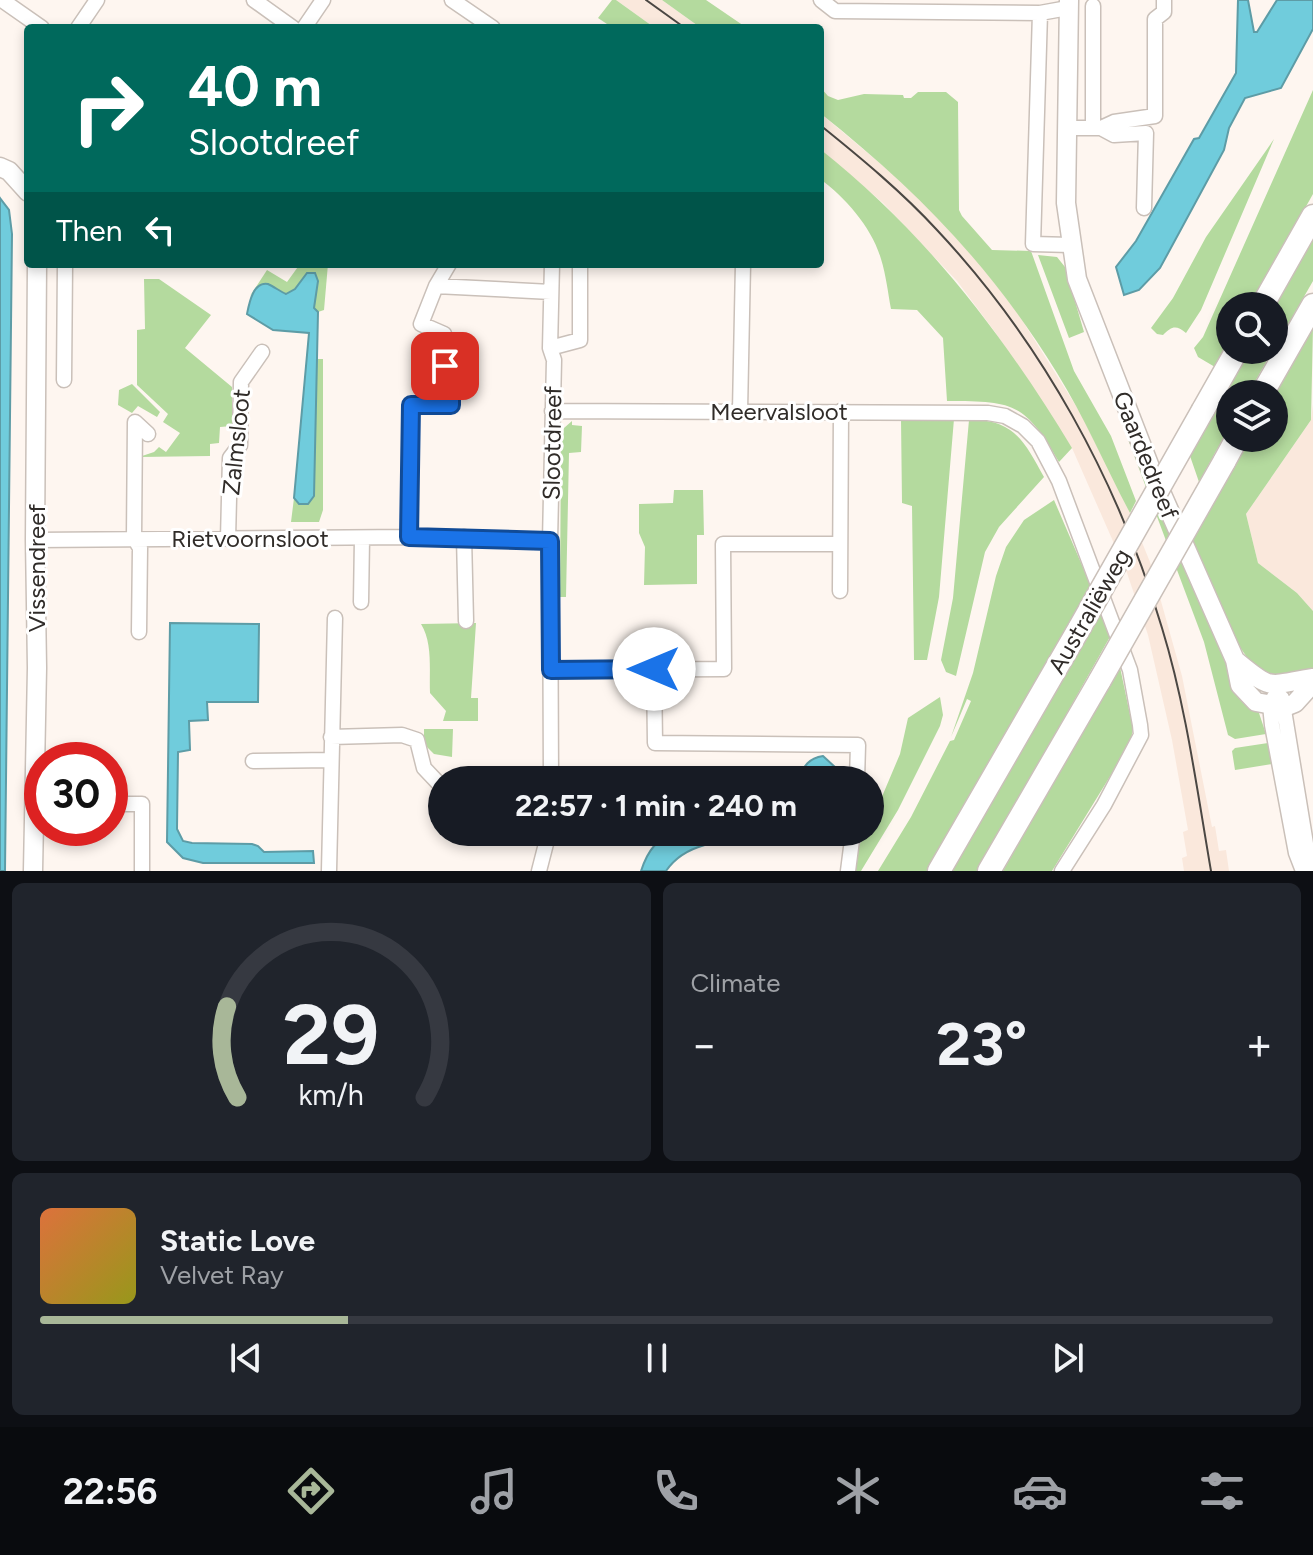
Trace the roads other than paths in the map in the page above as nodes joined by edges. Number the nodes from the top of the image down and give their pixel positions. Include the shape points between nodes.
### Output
1 (2, 0) edge
2 (97, 0) edge
3 (254, 0) edge
4 (323, 0) edge
5 (452, 0) edge
6 (821, 0) edge
7 (1164, 0) edge
8 (1068, 4) edge
9 (1093, 6) dead end
10 (1040, 13) junction
11 (36, 24) edge
12 (81, 24) edge
13 (287, 24) edge
14 (307, 24) edge
15 (487, 24) edge
16 (1066, 128) junction
17 (1097, 128) junction
18 (0, 167) edge
19 (24, 188) edge
20 (1144, 208) dead end
21 (1313, 216) edge
22 (1070, 245) junction
23 (37, 268) edge
24 (65, 268) edge
25 (447, 268) edge
26 (552, 268) edge
27 (580, 268) edge
28 (743, 268) edge
29 (38, 285) junction
30 (65, 286) junction
31 (436, 286) junction
32 (551, 292) junction
33 (1270, 292) edge
34 (1313, 305) edge
35 (550, 348) junction
36 (262, 352) dead end
37 (1229, 364) edge
38 (64, 380) dead end
39 (1270, 380) edge
40 (552, 411) junction
41 (740, 411) junction
42 (841, 411) junction
43 (148, 434) dead end
44 (1229, 452) edge
45 (409, 537) junction
46 (464, 537) junction
47 (134, 538) junction
48 (362, 538) junction
49 (228, 539) junction
50 (35, 540) junction
51 (550, 541) junction
52 (840, 544) junction
53 (840, 591) dead end
54 (361, 602) dead end
55 (335, 618) dead end
56 (466, 621) dead end
57 (139, 632) dead end
58 (1235, 660) junction
59 (654, 669) junction
60 (551, 670) junction
61 (1313, 680) edge
62 (1279, 686) junction
63 (1277, 706) junction
64 (331, 737) junction
65 (38, 742) edge
66 (331, 760) junction
67 (253, 761) dead end
68 (551, 766) edge
69 (857, 766) edge
70 (428, 772) edge
71 (128, 804) edge
72 (35, 846) edge
73 (545, 846) edge
74 (851, 846) edge
75 (33, 871) edge
76 (142, 871) edge
77 (329, 871) edge
78 (539, 871) edge
79 (848, 871) edge
80 (939, 871) edge
81 (989, 871) edge
82 (1062, 871) edge
83 (1305, 871) edge

1 - 11 street
2 - 12 street
3 - 13 street
4 - 14 street
5 - 15 street
6 - 10 street via 835,11
7 - 17 street via 1164,12 1155,19 1155,116
8 - 10 street
8 - 16 street, Gaardedreef
9 - 17 street
10 - 22 street via 1033,244
16 - 17 street
16 - 22 street, Gaardedreef
17 - 20 street via 1114,135 1146,133
18 - 19 street
21 - 33 main road
22 - 58 street, Gaardedreef via 1077,279 1150,467
23 - 29 street, Vissendreef
24 - 30 street
25 - 31 street
26 - 32 street, Slootdreef
27 - 35 street via 580,340
28 - 41 street
29 - 30 street
29 - 50 street, Vissendreef
30 - 38 street
31 - 32 street
31 - 45 street via 421,324 444,334 451,405 411,405
32 - 35 street, Slootdreef
34 - 39 main road
35 - 40 street, Slootdreef
36 - 49 street, Zalmsloot via 241,382 240,445 230,458
37 - 80 main road, Australiëweg, bridge
40 - 41 street, Meervalsloot
40 - 51 street, Slootdreef
41 - 42 street, Meervalsloot
42 - 52 street
42 - 82 street, Meervalsloot via 1005,416 1038,441 1059,481 1130,670 1141,735
43 - 47 street via 135,422
44 - 81 main road, Australiëweg, bridge
45 - 46 street, Rietvoornsloot
45 - 48 street, Rietvoornsloot
46 - 51 street, Rietvoornsloot
46 - 56 street
47 - 49 street, Rietvoornsloot
47 - 50 street, Rietvoornsloot
47 - 57 street via 140,548
48 - 49 street, Rietvoornsloot
48 - 54 street
50 - 65 street, Vissendreef
51 - 60 street, Slootdreef
52 - 53 street
52 - 59 street via 723,544 724,669
55 - 64 street
58 - 62 street via 1260,681
58 - 63 street, Gaardedreef via 1240,685 1256,702
59 - 60 street
59 - 69 street via 655,743 858,745
60 - 68 street, Slootdreef
61 - 62 street
61 - 63 street via 1295,703
62 - 63 street
63 - 83 street via 1293,840
64 - 66 street
64 - 70 street via 402,735 417,740
66 - 67 street
66 - 77 street
71 - 76 street via 142,804
72 - 75 street, Vissendreef
73 - 78 street
74 - 79 street

